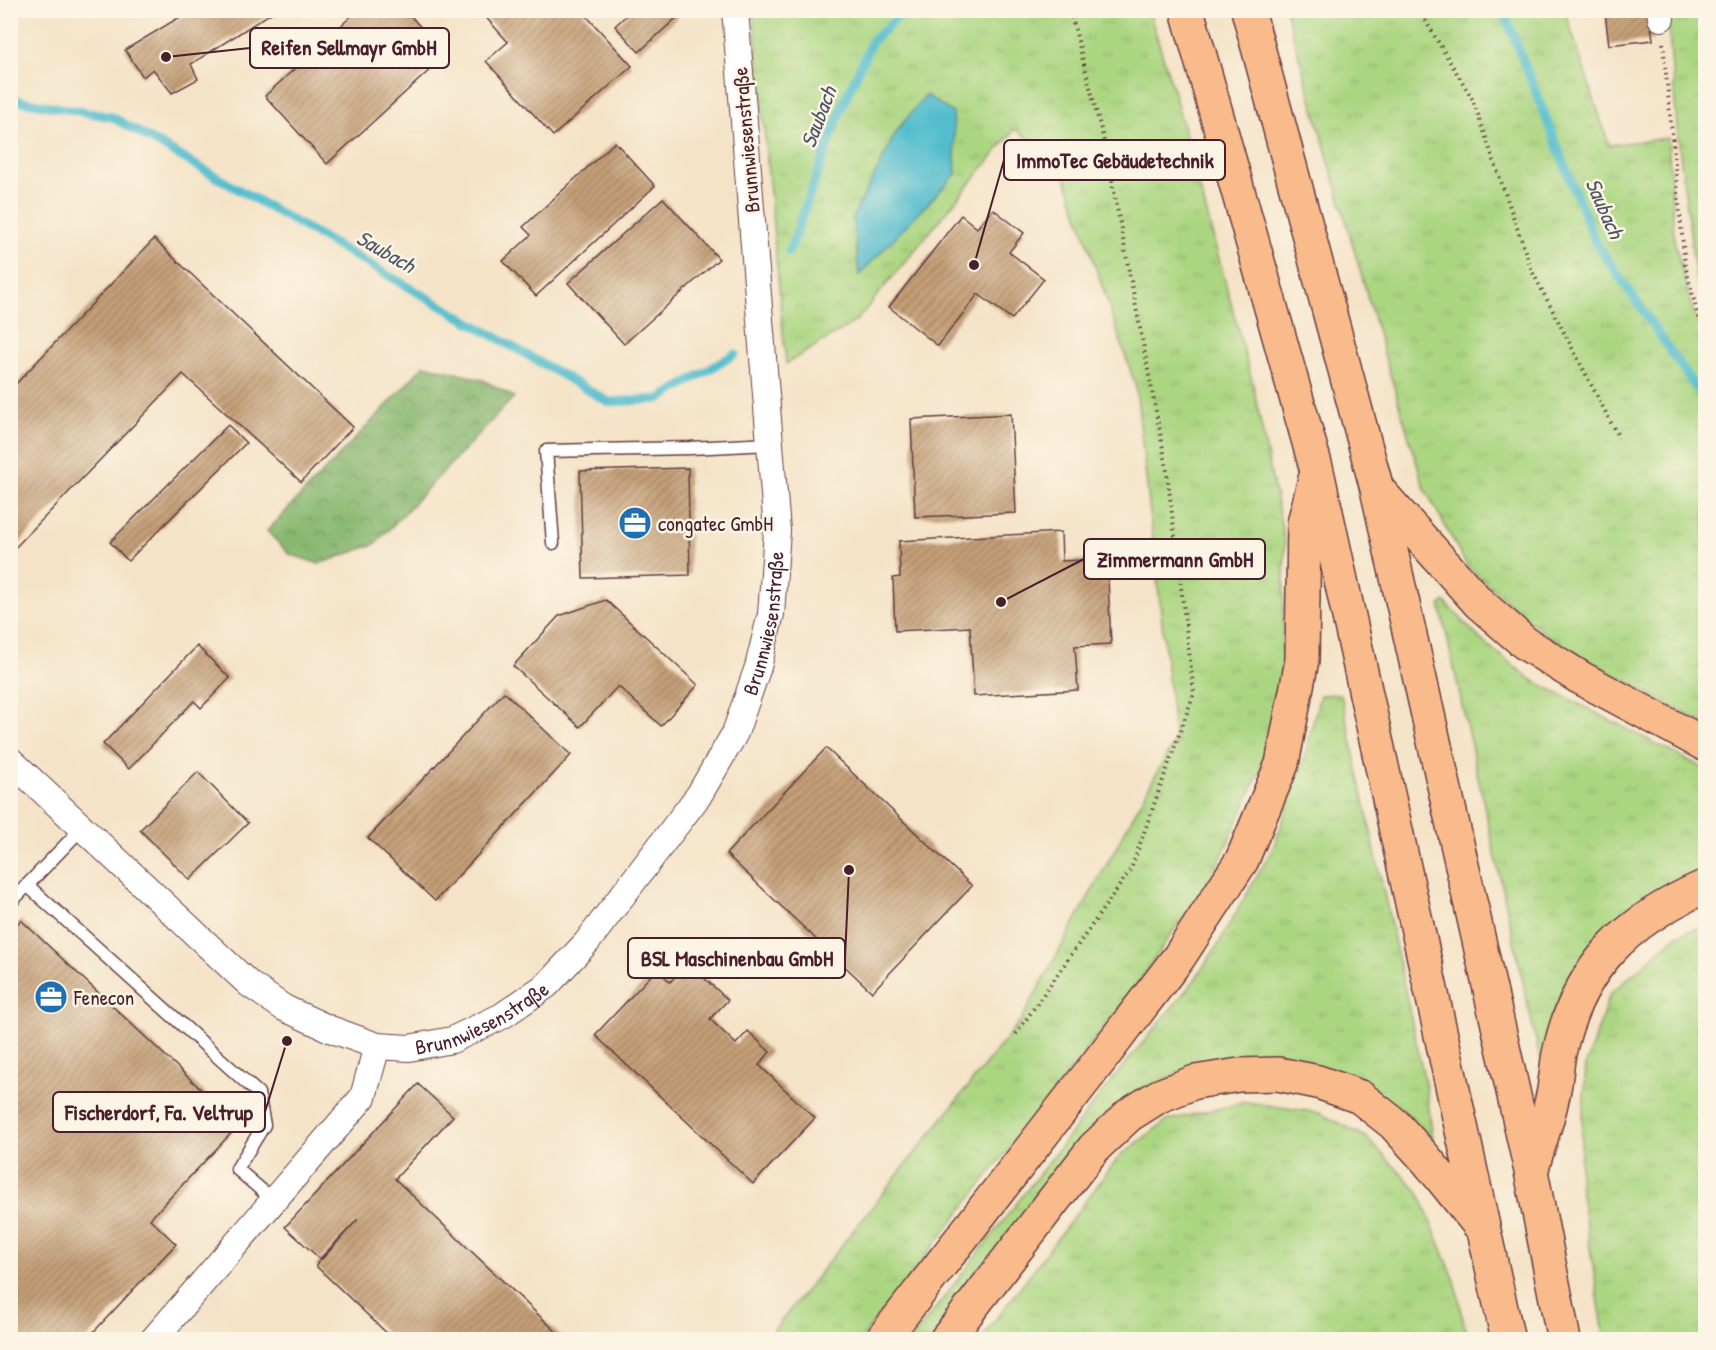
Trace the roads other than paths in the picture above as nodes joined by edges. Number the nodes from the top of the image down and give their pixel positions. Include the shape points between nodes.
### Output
1 (735, 10) edge
2 (1187, 10) edge
3 (1248, 10) edge
4 (770, 444) junction
5 (1317, 471) junction
6 (1377, 489) junction
7 (553, 543) dead end
8 (1706, 745) edge
9 (10, 760) edge
10 (82, 828) junction
11 (27, 885) junction
12 (1706, 886) edge
13 (10, 903) edge
14 (377, 1046) junction
15 (1531, 1171) junction
16 (273, 1200) junction
17 (1485, 1232) junction
18 (153, 1340) edge
19 (882, 1340) edge
20 (946, 1340) edge
21 (1508, 1340) edge
22 (1564, 1340) edge

1 - 4 street, Brunnwiesenstraße
2 - 5 highway
3 - 6 highway
4 - 7 lane via 546,451
4 - 14 street, Brunnwiesenstraße via 777,531 771,614 735,733 699,795 587,942 547,985 502,1016 452,1040 409,1048
5 - 17 highway
5 - 19 highway via 1304,523 1302,660 1282,764 1242,860 1172,966
6 - 8 highway via 1479,603 1525,643 1579,677
6 - 15 highway
9 - 10 street, Brunnwiesenstraße
10 - 11 lane
10 - 14 street, Brunnwiesenstraße via 249,984 284,1008
11 - 13 lane
11 - 16 lane via 258,1093 264,1125 237,1169
12 - 15 highway via 1659,909 1596,965 1572,1011
14 - 16 street via 363,1097
15 - 22 highway
16 - 18 street
17 - 20 highway via 1394,1124 1360,1097 1318,1082 1278,1074 1195,1082 1159,1096 1129,1115 1094,1148
17 - 21 highway

